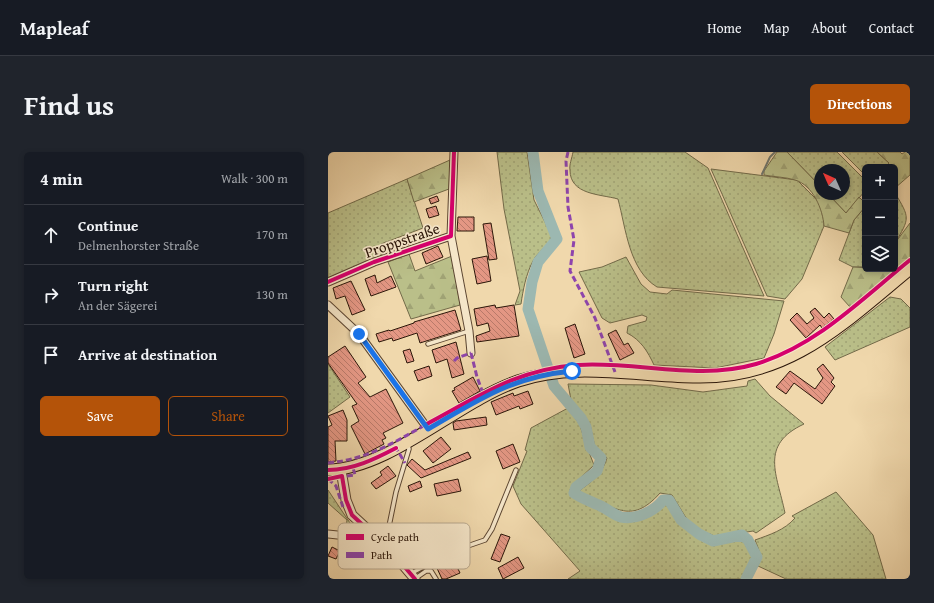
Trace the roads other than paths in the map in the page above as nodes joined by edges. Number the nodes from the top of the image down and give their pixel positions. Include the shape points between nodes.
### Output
1 (454, 152) edge
2 (451, 236) junction
3 (910, 269) edge
4 (328, 282) edge
5 (328, 305) edge
6 (469, 331) junction
7 (428, 344) dead end
8 (471, 353) dead end
9 (428, 429) junction
10 (408, 441) junction
11 (328, 470) edge
12 (341, 470) junction
13 (516, 470) dead end
14 (359, 523) edge
15 (390, 523) edge
16 (328, 534) edge
17 (338, 535) edge
18 (470, 545) edge
19 (406, 569) edge
20 (426, 569) edge
21 (414, 577) edge
22 (436, 579) edge

1 - 2 street, Proppstraße
2 - 4 street, Proppstraße via 374,262
2 - 6 street, Proppstraße
3 - 9 main road via 815,344 763,368 739,374 705,377 590,371 545,374 500,389
5 - 9 street via 359,334
6 - 7 lane
6 - 8 street, Proppstraße
9 - 10 main road
10 - 12 main road via 364,463
10 - 15 lane via 409,449
11 - 12 main road
12 - 14 street via 348,506
13 - 18 lane via 486,540
16 - 17 street
19 - 21 street
20 - 21 lane
21 - 22 lane via 431,571

